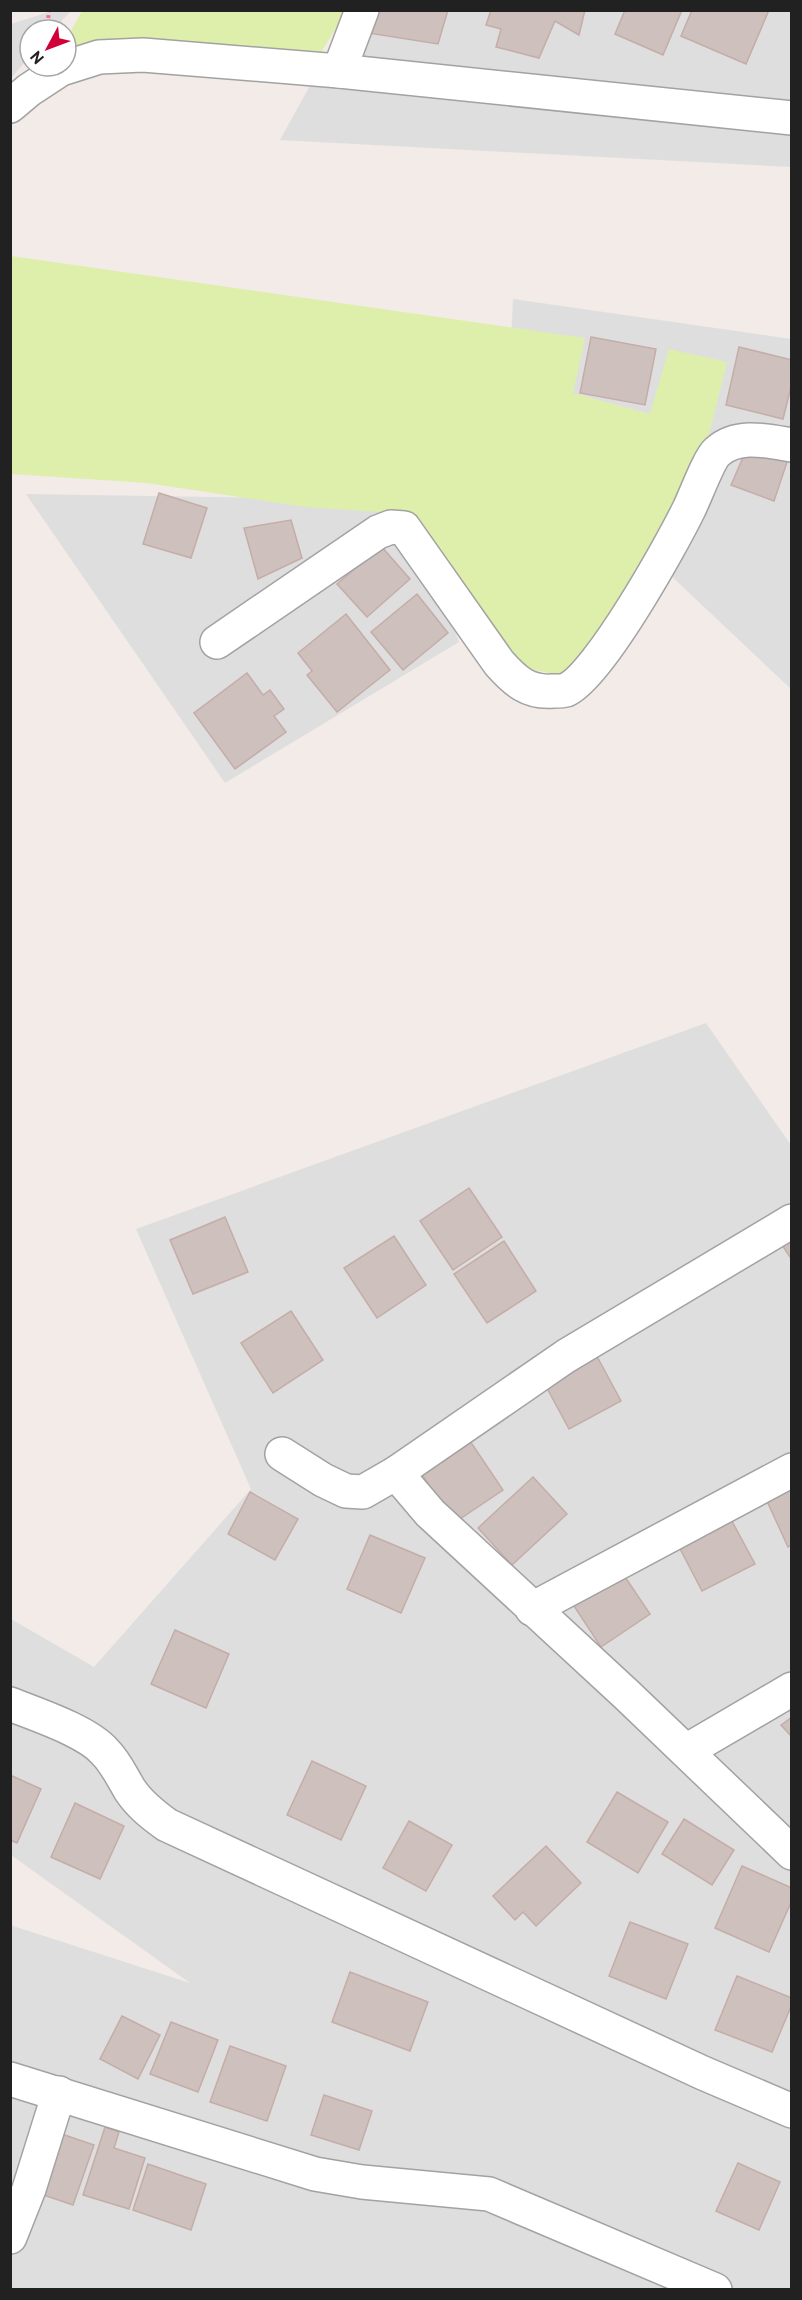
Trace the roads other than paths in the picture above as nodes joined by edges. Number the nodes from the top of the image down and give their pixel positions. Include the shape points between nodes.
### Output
1 (362, 10) edge
2 (339, 71) junction
3 (10, 106) edge
4 (792, 118) edge
5 (792, 446) edge
6 (217, 642) dead end
7 (792, 1221) edge
8 (282, 1454) dead end
9 (792, 1470) edge
10 (396, 1473) junction
11 (532, 1609) junction
12 (792, 1689) edge
13 (10, 1704) edge
14 (686, 1751) junction
15 (792, 1853) edge
16 (10, 2079) edge
17 (59, 2093) junction
18 (792, 2111) edge
19 (10, 2237) edge
20 (715, 2289) edge

1 - 2 street
2 - 3 street via 142,55 99,57 61,69
2 - 4 street
5 - 6 street via 760,440 737,441 716,452 680,528 646,586 589,671 567,690 540,692 515,681 404,528 378,532
7 - 10 street via 566,1356
8 - 10 street via 346,1491 363,1492
9 - 11 street
10 - 11 street via 430,1513
11 - 14 street
12 - 14 street
13 - 18 street via 86,1737 104,1750 146,1810 167,1825
14 - 15 street
16 - 17 street
17 - 19 street
17 - 20 street via 323,2176 489,2194

